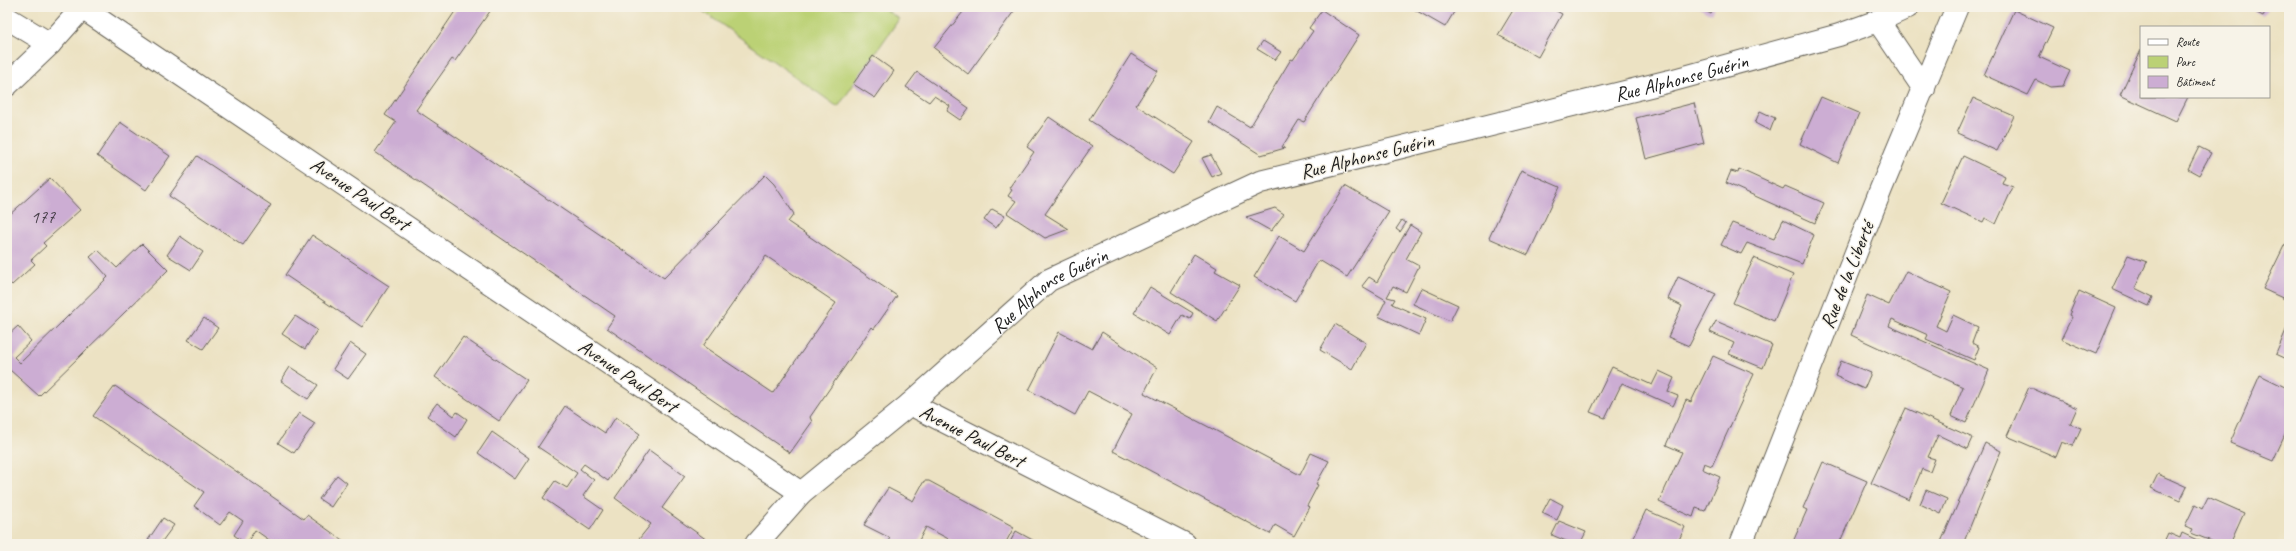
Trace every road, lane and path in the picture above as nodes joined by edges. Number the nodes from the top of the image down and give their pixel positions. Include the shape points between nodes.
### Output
1 (82, 7) edge
2 (1908, 7) edge
3 (1957, 7) edge
4 (7, 18) edge
5 (1878, 22) junction
6 (50, 44) junction
7 (7, 85) edge
8 (1924, 89) junction
9 (910, 404) junction
10 (802, 493) junction
11 (756, 544) edge
12 (1184, 544) edge
13 (1741, 544) edge

1 - 6 street
1 - 10 street, Avenue Paul Bert
2 - 5 street, Rue Alphonse Guérin
3 - 8 street, Rue de la Liberté
4 - 6 street
5 - 8 street
5 - 9 street, Rue Alphonse Guérin via 1670,81 1260,182 1049,280
6 - 7 street
8 - 13 street, Rue de la Liberté via 1878,196
9 - 10 street, Avenue Paul Bert
9 - 12 street, Avenue Paul Bert
10 - 11 street

